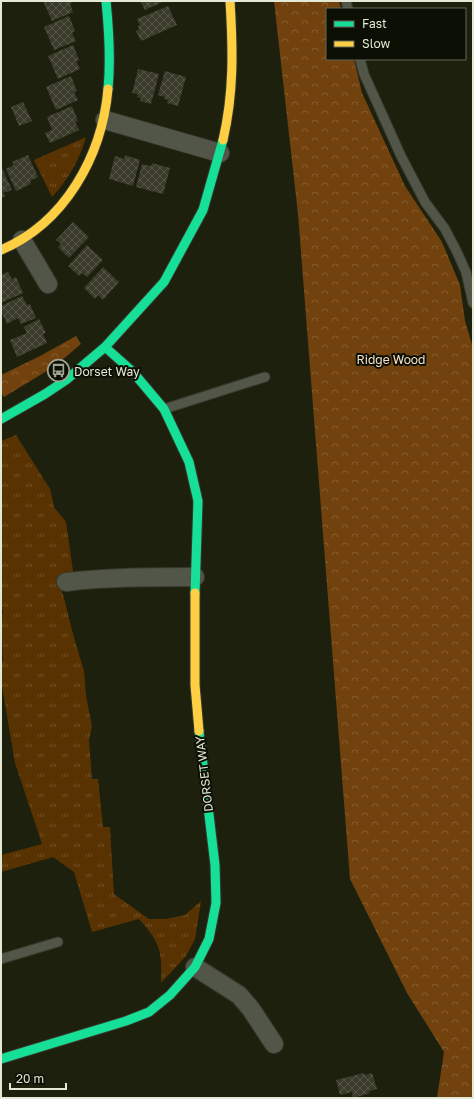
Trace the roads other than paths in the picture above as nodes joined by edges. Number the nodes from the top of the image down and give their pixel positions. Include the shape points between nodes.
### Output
1 (106, 1) edge
2 (230, 1) edge
3 (360, 60) edge
4 (104, 120) junction
5 (220, 153) junction
6 (22, 240) junction
7 (1, 250) edge
8 (48, 284) dead end
9 (473, 303) edge
10 (105, 347) junction
11 (265, 377) dead end
12 (164, 409) junction
13 (1, 419) edge
14 (195, 577) junction
15 (66, 582) dead end
16 (58, 942) dead end
17 (1, 960) edge
18 (195, 966) junction
19 (274, 1044) dead end
20 (2, 1055) edge

1 - 4 street via 111,51 110,83
2 - 5 street via 232,80
3 - 9 lane via 364,74 401,156 425,202 446,229 457,252 466,272
4 - 5 street
4 - 6 street via 97,148 79,183 50,217
5 - 10 street via 203,210 164,282
6 - 7 street
6 - 8 street
10 - 12 street, DORSET WAY via 132,371
10 - 13 street via 66,380
11 - 12 lane
12 - 14 street, DORSET WAY via 190,462 198,501
14 - 15 street via 86,573
14 - 18 street, DORSET WAY via 195,685 215,865 216,903 209,939
16 - 17 lane
18 - 19 street via 239,995
18 - 20 street, DORSET WAY via 170,995 149,1012 126,1021

